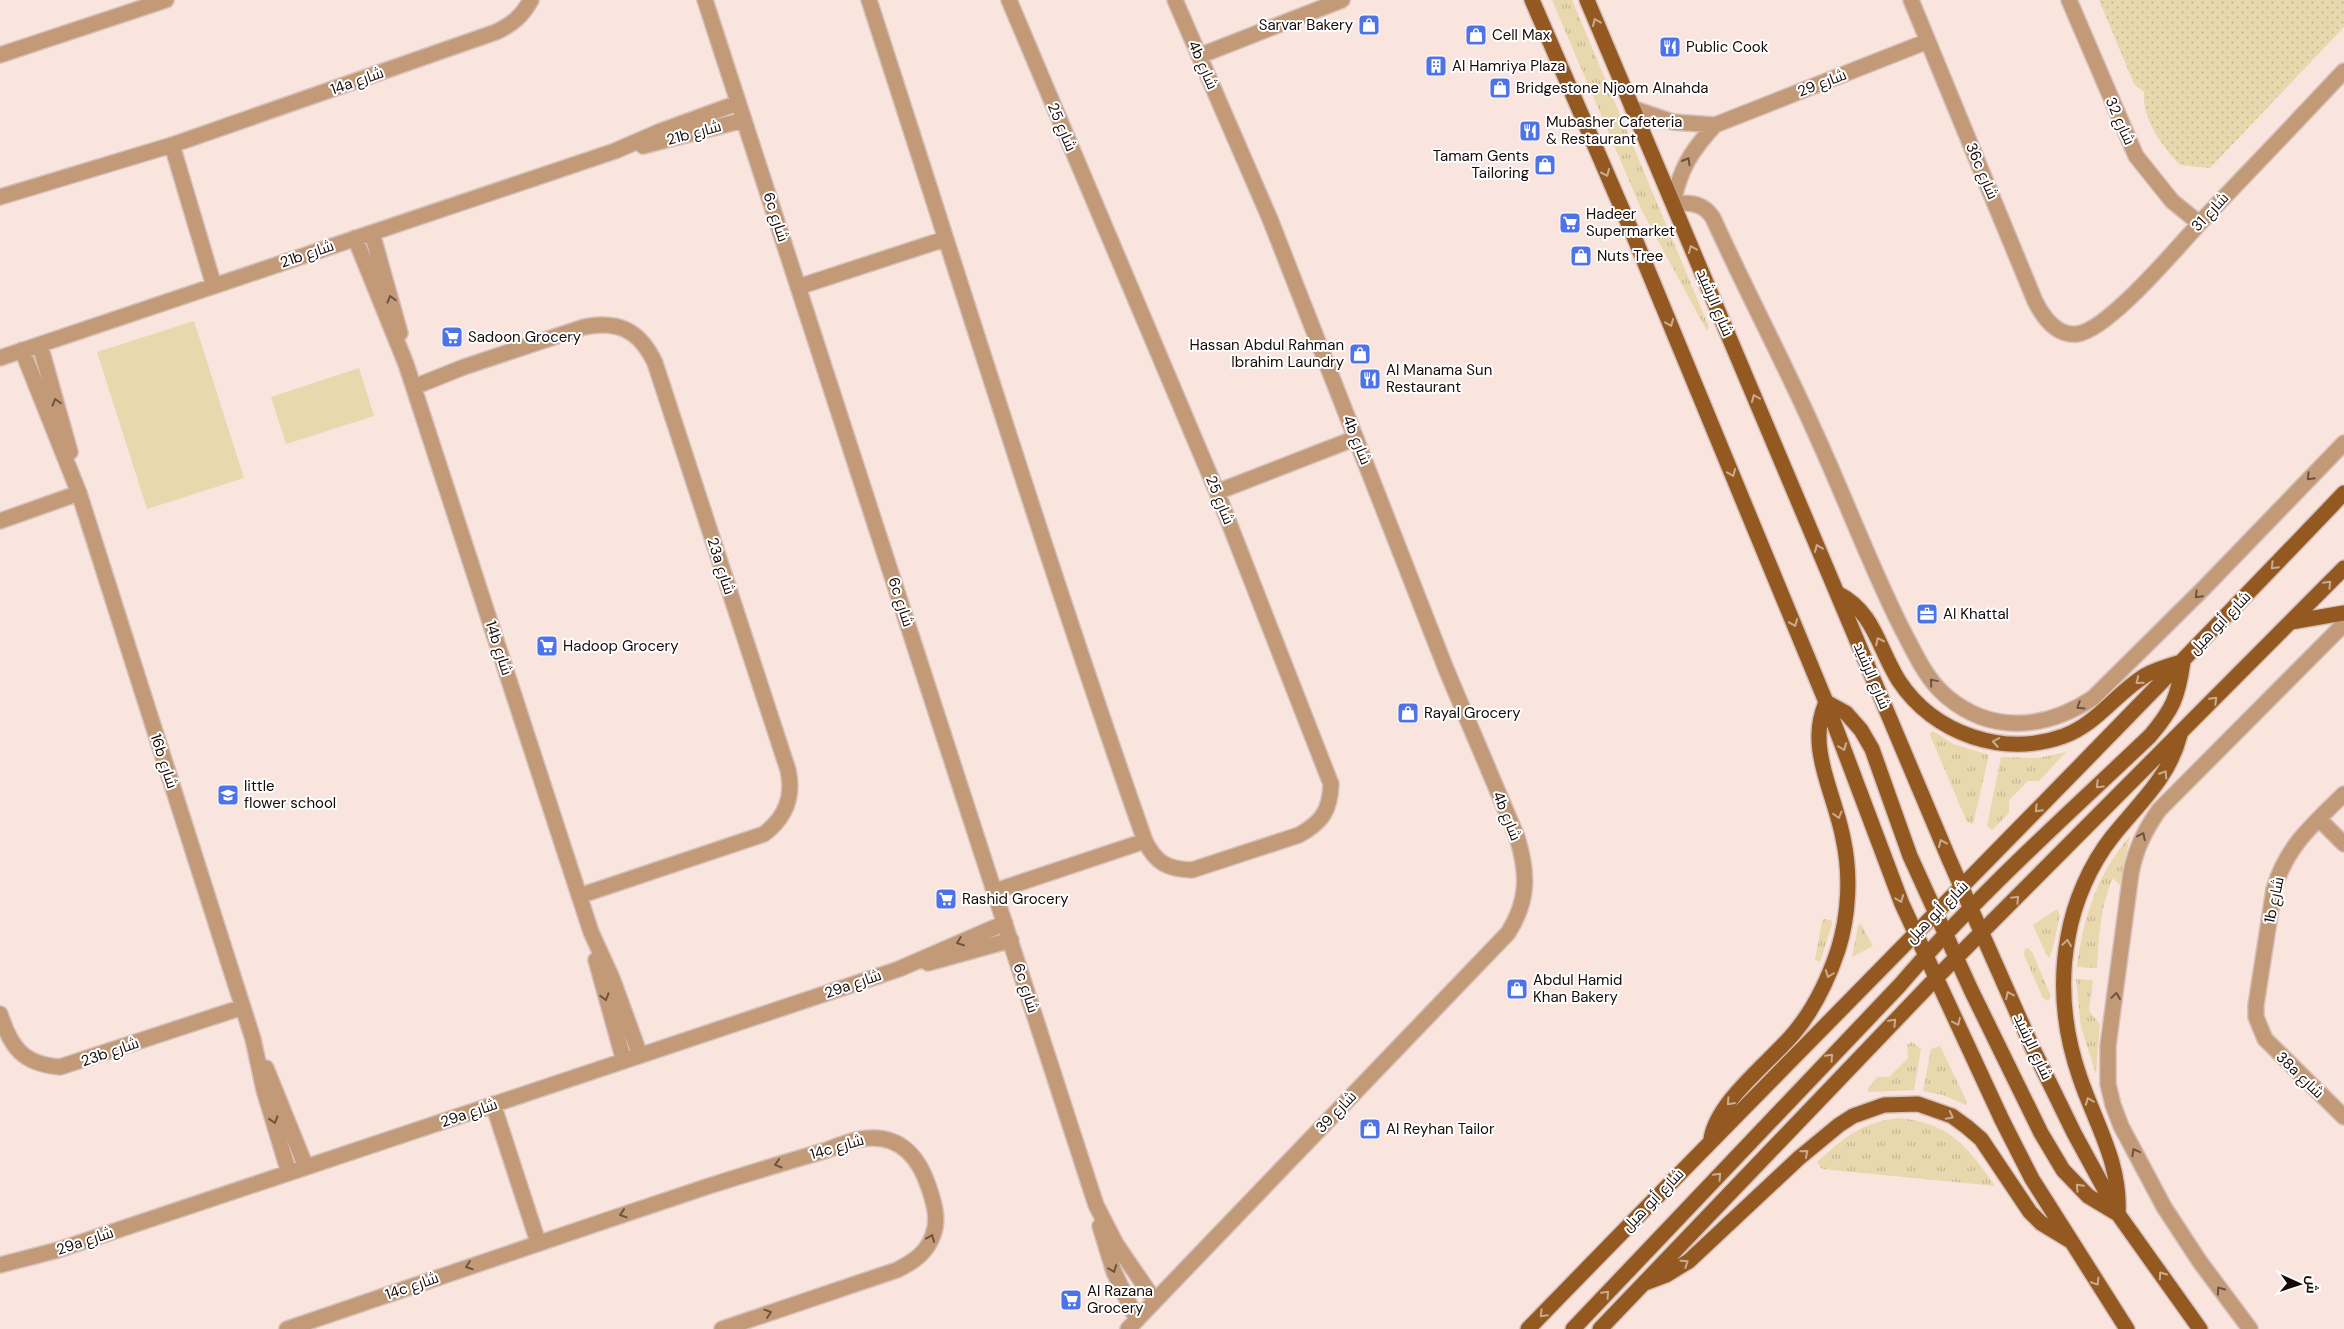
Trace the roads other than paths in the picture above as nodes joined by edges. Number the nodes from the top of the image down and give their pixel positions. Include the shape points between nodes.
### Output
1 (166, 0) edge
2 (531, 0) edge
3 (705, 0) edge
4 (869, 0) edge
5 (1009, 0) edge
6 (1175, 0) edge
7 (1342, 0) edge
8 (1532, 0) edge
9 (1587, 0) edge
10 (1911, 0) edge
11 (2069, 0) edge
12 (1928, 42) junction
13 (0, 55) edge
14 (1199, 56) junction
15 (2342, 78) edge
16 (738, 103) junction
17 (1632, 108) junction
18 (744, 120) junction
19 (1715, 125) junction
20 (172, 145) junction
21 (615, 150) junction
22 (0, 197) edge
23 (1673, 203) junction
24 (2200, 223) junction
25 (372, 232) junction
26 (355, 238) junction
27 (945, 239) junction
28 (214, 286) junction
29 (798, 287) junction
30 (2064, 333) joint
31 (40, 345) junction
32 (22, 350) junction
33 (0, 358) edge
34 (406, 364) junction
35 (414, 387) junction
36 (1356, 438) junction
37 (2344, 443) edge
38 (78, 488) junction
39 (1217, 492) junction
40 (2344, 492) edge
41 (0, 521) edge
42 (2344, 568) edge
43 (1837, 593) junction
44 (2344, 613) edge
45 (2291, 622) junction
46 (2344, 624) edge
47 (2183, 662) junction
48 (1826, 702) junction
49 (2180, 734) junction
50 (2344, 794) edge
51 (2318, 819) junction
52 (1145, 841) junction
53 (2344, 844) edge
54 (1525, 884) joint
55 (1962, 888) junction
56 (995, 891) junction
57 (579, 896) junction
58 (1971, 909) junction
59 (1936, 913) junction
60 (1005, 923) junction
61 (591, 932) junction
62 (1915, 933) junction
63 (1982, 934) junction
64 (1946, 935) junction
65 (1010, 940) junction
66 (1926, 955) junction
67 (1957, 958) junction
68 (899, 968) junction
69 (1936, 978) junction
70 (243, 1007) junction
71 (0, 1014) edge
72 (2260, 1028) joint
73 (253, 1039) junction
74 (640, 1055) junction
75 (624, 1061) junction
76 (494, 1104) junction
77 (2344, 1117) edge
78 (1711, 1141) junction
79 (306, 1167) junction
80 (289, 1173) junction
81 (1096, 1205) junction
82 (2118, 1214) junction
83 (2070, 1241) junction
84 (538, 1242) junction
85 (38, 1257) junction
86 (0, 1265) edge
87 (0, 1274) edge
88 (1642, 1285) junction
89 (1155, 1301) junction
90 (1132, 1325) edge
91 (287, 1329) edge
92 (722, 1329) edge
93 (1528, 1329) edge
94 (1573, 1329) edge
95 (1600, 1329) edge
96 (2127, 1329) edge
97 (2200, 1329) edge
98 (2250, 1329) edge

1 - 13 street
2 - 20 street, 14a شارع via 524,14 496,32
3 - 16 street, 6c شارع
4 - 27 street, شارع 25
5 - 39 street, شارع 25
6 - 14 street, 4b شارع
7 - 14 street
8 -> 48 main road via 1635,239
17 -> 9 main road, شارع الرشيد
10 - 12 street, 36c شارع
11 - 24 street, شارع 32 via 2136,156 2172,201
12 - 19 street, شارع 29
12 - 30 street, 36c شارع via 2035,300 2047,320
14 - 36 street, 4b شارع via 1274,228
15 - 24 street, شارع 31
16 - 18 street, 6c شارع
16 - 21 street, 21b شارع
17 - 19 street, شارع 29 via 1673,122
17 - 23 main road, شارع الرشيد
18 - 21 street, 21b شارع via 665,141
18 - 29 street, 6c شارع
23 -> 19 street via 1678,178 1688,159
20 - 22 street, 14a شارع
20 - 28 street
21 - 25 street, 21b شارع
37 -> 23 street via 2093,698 2074,710 2031,723 1986,718 1946,696 1918,661 1808,415 1713,218 1700,205
43 -> 23 main road, شارع الرشيد
24 - 30 street, شارع 31 via 2166,261 2097,325 2076,334
25 - 26 street, 21b شارع
34 -> 25 street, 14b شارع
26 - 28 street, 21b شارع
26 - 34 street, 14b شارع
27 - 29 street
27 - 52 street, شارع 25
28 - 31 street, 21b شارع
29 - 56 street, 6c شارع
31 - 32 street, 21b شارع
38 -> 31 street, 16b شارع
32 - 33 street, 21b شارع
32 - 38 street, 16b شارع
34 - 35 street, 14b شارع
35 - 57 street, 14b شارع
35 - 57 street, 23a شارع via 584,327 613,325 640,338 654,363 788,770 790,799 776,825 764,834
36 - 39 street
36 - 54 street, 4b شارع via 1446,668 1517,837
38 - 41 street
38 - 70 street, 16b شارع
39 - 52 street, شارع 25 via 1326,768 1331,784 1330,800 1324,815 1313,827 1298,835 1192,870 1163,864 1153,856
40 -> 47 main road, شارع أبو هيل
45 -> 42 main road
47 -> 43 main road via 2145,676 2085,726 2064,736 2041,742 1996,743 1966,735 1940,722 1918,703 1899,681 1862,611
55 -> 43 main road, شارع الرشيد
44 - 45 main road
49 -> 45 main road
98 -> 46 street via 2164,1207 2113,1105 2108,1084 2108,1046 2131,873 2138,845 2160,810
47 -> 55 main road, شارع أبو هيل
47 -> 58 main road via 2179,690 2167,715 2150,736
48 - 59 main road via 1846,713 1868,743 1910,856
48 -> 62 main road
48 -> 78 main road via 1820,718 1820,752 1844,839 1847,865 1846,916 1838,949 1812,1008 1794,1033 1721,1111 1712,1130
63 -> 49 main road
82 -> 49 main road via 2120,1192 2116,1171 2069,1043 2064,1007 2064,963 2078,901 2092,868 2111,839 2164,775
50 - 51 street, 1b شارع
51 - 53 street
51 - 72 street, 1b شارع via 2289,852 2278,874 2256,1005
52 - 56 street
54 - 89 street, شارع 39 via 1523,902 1508,933
55 - 58 main road, شارع الرشيد
55 - 59 main road, شارع أبو هيل
56 - 60 street, 6c شارع
57 - 61 street, 14b شارع
58 - 63 main road, شارع الرشيد
58 - 64 main road
59 - 62 main road, شارع أبو هيل
59 - 64 main road
60 - 65 street, 6c شارع
60 -> 68 street, 29a شارع
61 - 74 street, 14b شارع
61 -> 75 street, 14b شارع via 601,982
62 - 66 main road
62 - 78 main road, شارع أبو هيل
63 - 67 main road
82 -> 63 main road, شارع الرشيد via 2037,1058
64 - 66 main road
64 - 67 main road
65 - 68 street, 29a شارع via 950,958
65 - 81 street, 6c شارع
66 - 69 main road
94 -> 66 main road
67 - 69 main road
82 -> 67 main road via 2088,1196 2063,1170 2041,1133
68 - 74 street, 29a شارع
69 -> 83 main road via 2032,1179
88 -> 69 main road
70 - 71 street, 23b شارع via 60,1067 46,1066 20,1053 10,1041
70 - 73 street, 16b شارع
72 - 77 street, 38a شارع via 2272,1048
73 - 79 street, 16b شارع
73 -> 80 street, 16b شارع via 264,1090
74 - 75 street, 29a شارع
75 - 76 street, 29a شارع
76 - 79 street, 29a شارع
76 - 84 street
78 -> 93 main road, شارع أبو هيل
79 - 80 street, 29a شارع
80 - 85 street, 29a شارع
81 - 89 street, 6c شارع via 1124,1257
81 -> 90 street, 6c شارع via 1103,1239
97 -> 82 main road, شارع الرشيد
88 -> 83 main road via 1689,1261 1798,1158 1839,1125 1853,1116 1884,1105 1918,1104 1952,1116 1968,1127 1981,1139 2030,1212
83 -> 96 main road
84 -> 91 street, 14c شارع
92 -> 84 street, 14c شارع via 912,1262 925,1250 933,1235 936,1217 933,1200 916,1158 903,1146 870,1138 770,1166
85 - 86 street, 29a شارع
85 - 87 street, 29a شارع
88 - 95 main road
89 - 90 street, شارع 39

